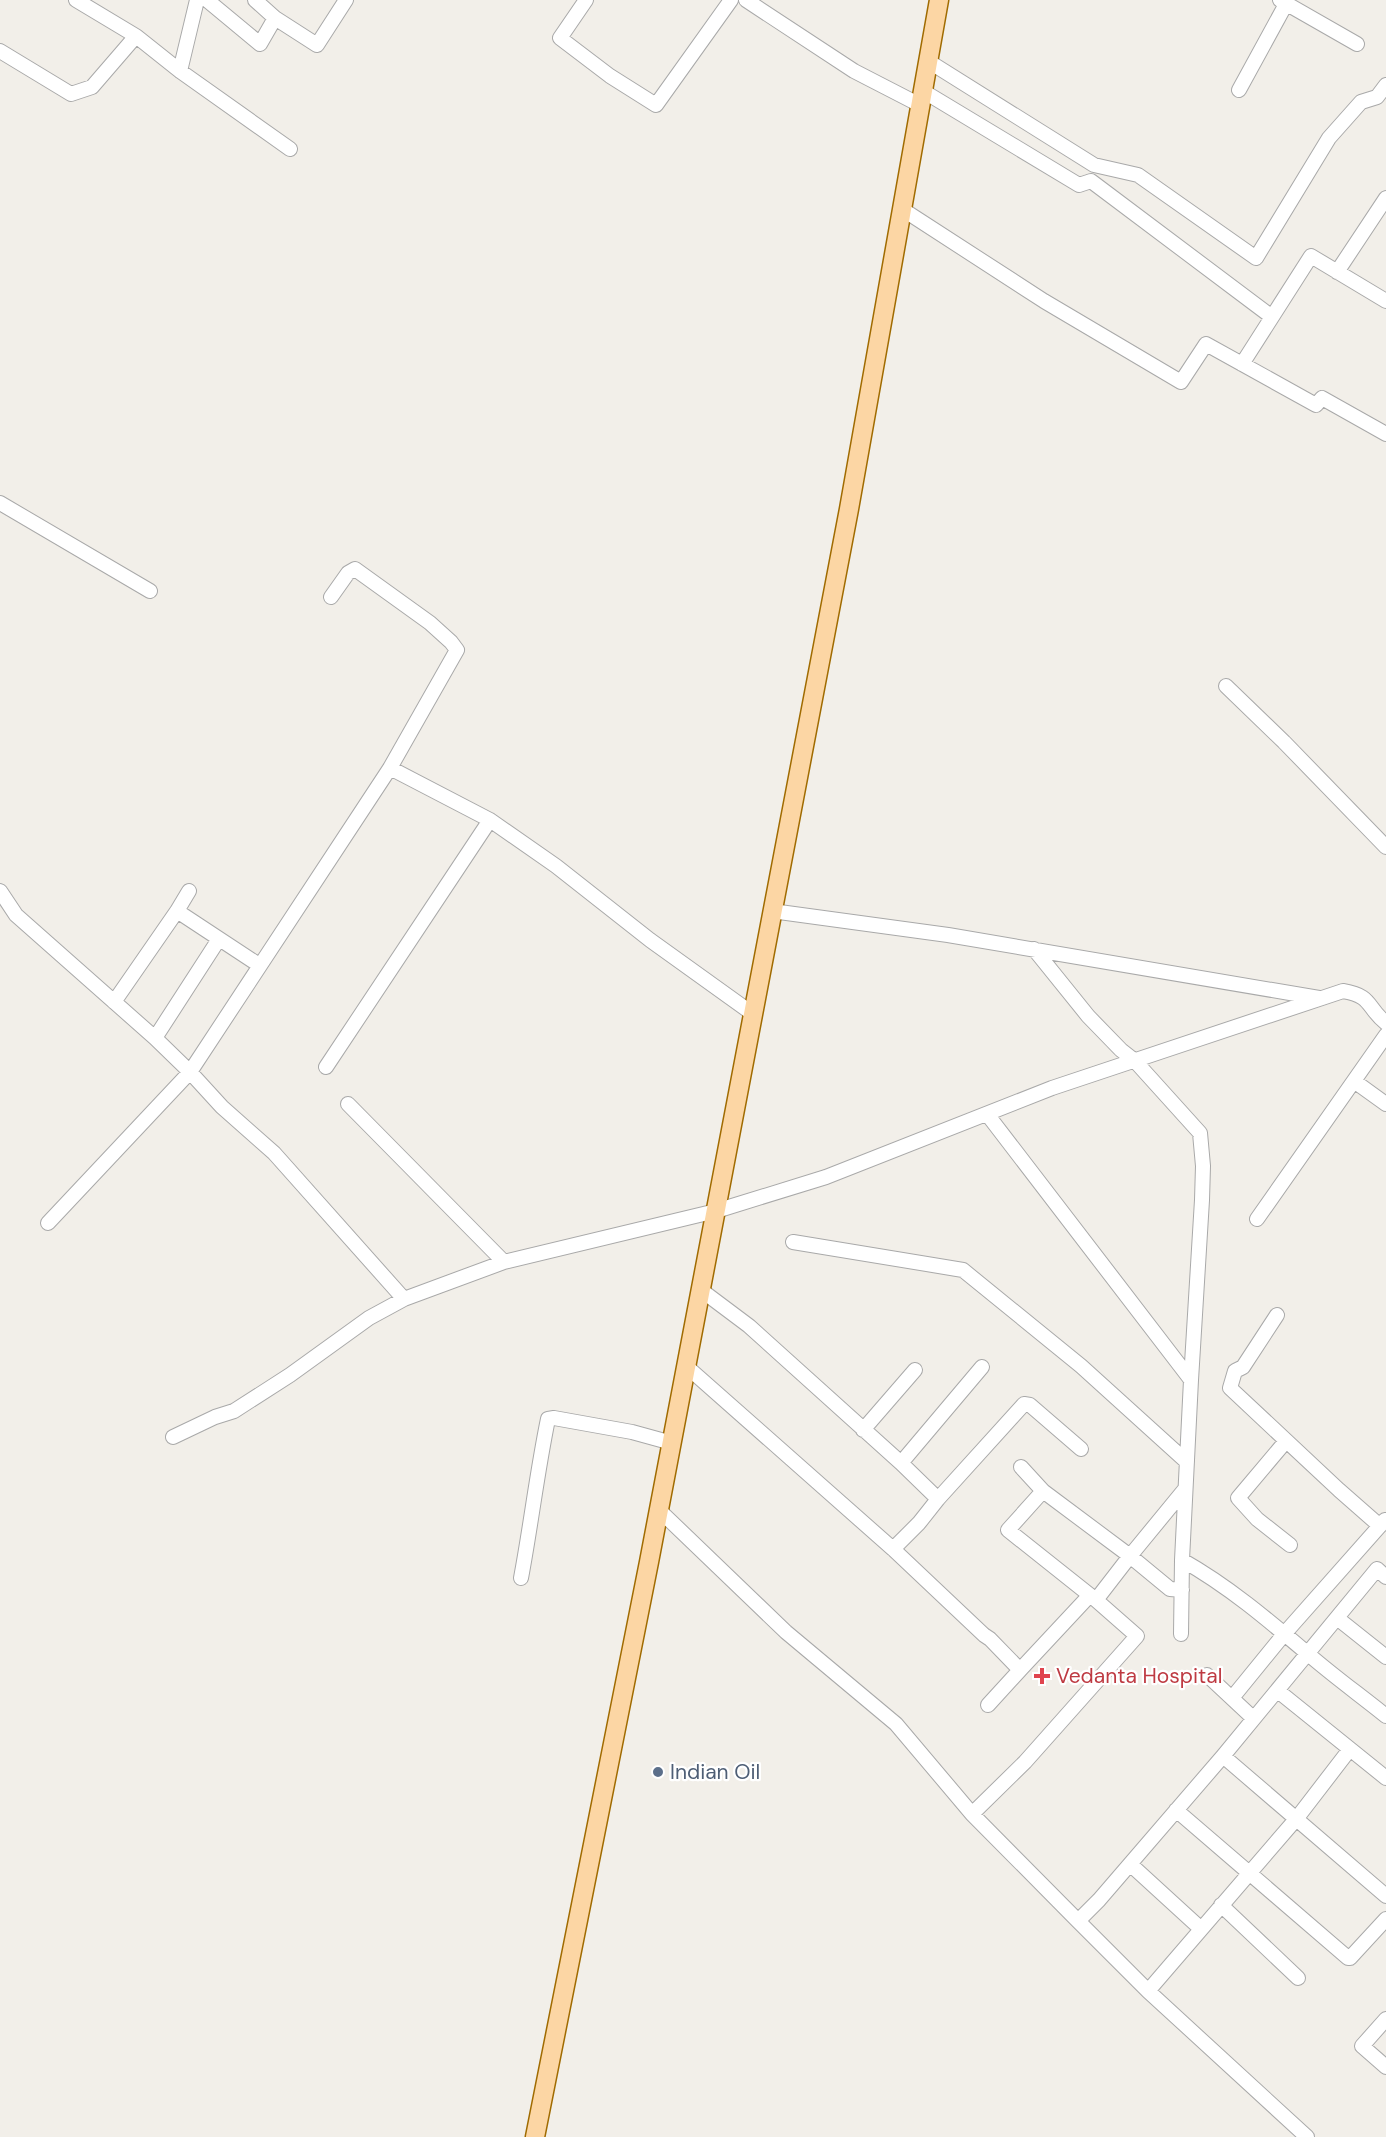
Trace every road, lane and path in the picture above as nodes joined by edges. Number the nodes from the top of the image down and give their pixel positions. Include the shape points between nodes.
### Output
1 (76, 0) edge
2 (197, 0) edge
3 (207, 0) edge
4 (255, 0) edge
5 (346, 0) edge
6 (586, 0) edge
7 (731, 0) edge
8 (746, 0) edge
9 (939, 0) edge
10 (1283, 2) edge
11 (99, 5) edge
12 (275, 18) junction
13 (136, 36) junction
14 (1357, 44) dead end
15 (0, 51) edge
16 (928, 61) junction
17 (180, 71) junction
18 (1386, 85) edge
19 (1239, 90) dead end
20 (921, 98) junction
21 (290, 149) dead end
22 (1386, 198) edge
23 (902, 209) junction
24 (1337, 272) junction
25 (1386, 301) edge
26 (1272, 317) junction
27 (1242, 364) junction
28 (1386, 434) edge
29 (0, 503) edge
30 (150, 591) dead end
31 (331, 597) dead end
32 (1226, 686) dead end
33 (390, 768) junction
34 (490, 820) junction
35 (1386, 847) edge
36 (0, 891) edge
37 (189, 891) dead end
38 (177, 911) junction
39 (772, 911) junction
40 (219, 939) junction
41 (1034, 949) junction
42 (259, 965) junction
43 (1321, 998) junction
44 (1386, 999) edge
45 (114, 1002) junction
46 (1372, 1004) junction
47 (753, 1014) junction
48 (1386, 1023) edge
49 (1386, 1035) edge
50 (155, 1038) junction
51 (1135, 1061) junction
52 (326, 1067) dead end
53 (190, 1072) junction
54 (1354, 1081) junction
55 (348, 1104) dead end
56 (1386, 1104) edge
57 (987, 1114) junction
58 (716, 1211) junction
59 (1257, 1219) dead end
60 (48, 1223) dead end
61 (793, 1242) dead end
62 (504, 1262) junction
63 (701, 1290) junction
64 (404, 1299) junction
65 (1277, 1315) dead end
66 (686, 1366) junction
67 (982, 1368) dead end
68 (915, 1370) dead end
69 (1191, 1380) junction
70 (863, 1430) junction
71 (174, 1437) dead end
72 (1286, 1441) junction
73 (672, 1443) junction
74 (1081, 1449) dead end
75 (901, 1462) junction
76 (1187, 1462) junction
77 (1021, 1467) dead end
78 (1185, 1490) junction
79 (1043, 1491) junction
80 (938, 1499) junction
81 (659, 1510) junction
82 (1383, 1522) edge
83 (1290, 1545) dead end
84 (892, 1549) junction
85 (1130, 1556) junction
86 (1182, 1560) junction
87 (1386, 1577) edge
88 (521, 1578) dead end
89 (1182, 1590) junction
90 (1093, 1597) junction
91 (1337, 1618) junction
92 (1285, 1633) junction
93 (1181, 1634) dead end
94 (1308, 1654) junction
95 (1386, 1657) edge
96 (1020, 1670) junction
97 (1207, 1675) dead end
98 (1278, 1691) junction
99 (1232, 1698) junction
100 (988, 1706) dead end
101 (1386, 1716) edge
102 (1253, 1718) junction
103 (1350, 1749) junction
104 (1223, 1756) junction
105 (1386, 1778) edge
106 (1176, 1810) junction
107 (972, 1814) junction
108 (1297, 1818) junction
109 (1130, 1864) junction
110 (1249, 1873) junction
111 (1386, 1896) edge
112 (1221, 1905) junction
113 (1386, 1919) edge
114 (1078, 1921) junction
115 (1200, 1928) junction
116 (1298, 1978) dead end
117 (1148, 1991) junction
118 (1386, 2019) edge
119 (1386, 2067) edge
120 (535, 2137) edge
121 (1307, 2137) edge

1 - 11 street via 94,12
2 - 17 street
3 - 12 street via 260,44
4 - 12 street
5 - 12 street via 317,45
6 - 7 street via 560,38 656,105
8 - 20 street via 854,71
9 - 16 main road
10 - 14 street
10 - 19 street
11 - 13 street
13 - 15 street via 92,87 71,94
13 - 17 street
16 - 18 street via 1094,165 1137,175 1256,258 1329,138 1361,102 1377,97
16 - 20 main road
17 - 21 street
20 - 23 main road
20 - 26 street via 1079,185 1091,180
22 - 24 street
23 - 27 street via 1044,302 1181,382 1206,344
23 - 39 main road
24 - 25 street
24 - 26 street via 1311,256
26 - 27 street
27 - 28 street via 1316,405 1322,398
29 - 30 street
31 - 33 street via 355,569 430,623 457,650
32 - 35 street
33 - 34 street
33 - 42 street
34 - 47 street
34 - 52 street
36 - 45 street via 16,915
37 - 38 street
38 - 40 street
38 - 45 street
39 - 41 street
39 - 47 main road
40 - 42 street
40 - 50 street
41 - 43 street
41 - 51 street via 1088,1016
42 - 53 street
43 - 46 street via 1342,991 1357,993
43 - 51 street
44 - 46 street
45 - 50 street
46 - 48 street
47 - 58 main road
49 - 54 street
50 - 53 street
51 - 57 street
51 - 69 street via 1200,1133 1202,1200
53 - 60 street
53 - 64 street via 274,1153
54 - 56 street
54 - 59 street
55 - 62 street
57 - 58 street via 826,1178
57 - 69 street
58 - 62 street
58 - 63 main road
61 - 76 street via 963,1270 1081,1366
62 - 64 street
63 - 66 main road
63 - 70 street via 749,1326
64 - 71 street via 369,1318 234,1411
65 - 72 street via 1243,1368 1235,1371 1230,1388
66 - 73 main road
66 - 84 street
67 - 75 street
68 - 70 street
69 - 76 street
70 - 75 street
72 - 82 street
72 - 83 street via 1238,1498
73 - 81 main road
73 - 88 street via 632,1432 548,1419
74 - 80 street via 1024,1404
75 - 80 street
76 - 78 street
77 - 79 street
78 - 85 street
78 - 86 street
79 - 85 street
79 - 90 street via 1008,1530
80 - 84 street via 920,1523
81 - 107 street via 786,1632 896,1724
81 - 120 main road
82 - 92 street
84 - 96 street
85 - 89 street via 1170,1589
85 - 90 street
86 - 89 street
86 - 92 street via 1242,1598
87 - 91 street via 1377,1569
89 - 93 street
90 - 96 street
90 - 107 street via 1137,1636 1025,1762
91 - 94 street
91 - 95 street
92 - 94 street
92 - 99 street
94 - 98 street
94 - 101 street
96 - 100 street
97 - 99 street
98 - 102 street
98 - 103 street
99 - 102 street
102 - 104 street
103 - 105 street
103 - 108 street
104 - 106 street
104 - 108 street
106 - 109 street
106 - 110 street
107 - 114 street
108 - 110 street
108 - 111 street
109 - 114 street
109 - 115 street
110 - 112 street
110 - 113 street via 1348,1958
112 - 115 street
112 - 116 street
114 - 117 street
115 - 117 street
117 - 121 street
118 - 119 street via 1362,2046

